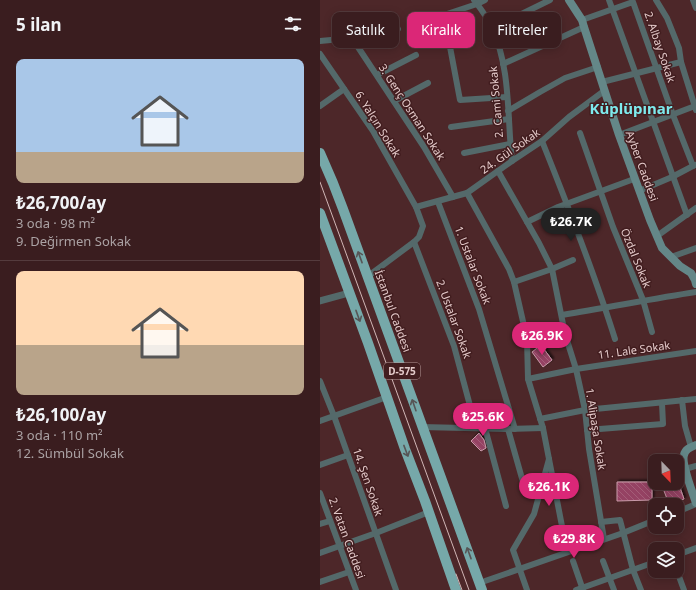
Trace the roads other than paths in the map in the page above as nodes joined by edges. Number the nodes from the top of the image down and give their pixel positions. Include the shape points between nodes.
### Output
1 (485, 0) edge
2 (550, 0) edge
3 (568, 0) edge
4 (609, 0) edge
5 (656, 0) edge
6 (693, 0) edge
7 (476, 2) edge
8 (696, 8) edge
9 (613, 9) junction
10 (483, 12) edge
11 (525, 12) edge
12 (583, 24) junction
13 (332, 40) edge
14 (320, 41) edge
15 (359, 48) edge
16 (498, 48) edge
17 (320, 54) edge
18 (416, 55) dead end
19 (682, 62) junction
20 (503, 64) junction
21 (598, 67) junction
22 (657, 68) junction
23 (636, 73) junction
24 (377, 75) junction
25 (602, 82) junction
26 (428, 84) dead end
27 (344, 89) junction
28 (604, 91) junction
29 (507, 97) junction
30 (394, 101) junction
31 (320, 106) edge
32 (695, 108) edge
33 (508, 111) junction
34 (673, 115) junction
35 (509, 119) junction
36 (654, 122) junction
37 (451, 127) dead end
38 (580, 133) dead end
39 (619, 135) junction
40 (542, 141) junction
41 (510, 144) junction
42 (320, 153) edge
43 (464, 153) dead end
44 (512, 161) junction
45 (694, 165) edge
46 (498, 171) junction
47 (672, 177) junction
48 (634, 179) junction
49 (601, 191) junction
50 (639, 191) junction
51 (467, 193) junction
52 (453, 197) junction
53 (438, 202) junction
54 (567, 204) junction
55 (416, 207) junction
56 (696, 208) edge
57 (320, 213) edge
58 (687, 215) junction
59 (527, 222) junction
60 (656, 236) junction
61 (414, 242) junction
62 (696, 248) edge
63 (671, 258) junction
64 (573, 260) dead end
65 (552, 269) junction
66 (367, 277) junction
67 (514, 282) junction
68 (696, 284) edge
69 (696, 292) edge
70 (349, 293) junction
71 (643, 300) junction
72 (320, 301) edge
73 (605, 308) junction
74 (562, 315) junction
75 (652, 332) dead end
76 (615, 339) dead end
77 (696, 351) edge
78 (576, 369) junction
79 (528, 379) junction
80 (320, 381) edge
81 (387, 397) junction
82 (696, 399) edge
83 (682, 400) junction
84 (662, 403) junction
85 (585, 410) junction
86 (334, 416) junction
87 (540, 419) junction
88 (320, 421) edge
89 (422, 427) junction
90 (476, 428) junction
91 (485, 428) junction
92 (515, 428) junction
93 (543, 428) junction
94 (508, 429) junction
95 (587, 430) junction
96 (694, 446) edge
97 (348, 455) junction
98 (550, 457) junction
99 (320, 465) edge
100 (696, 466) edge
101 (685, 469) junction
102 (523, 482) dead end
103 (694, 489) edge
104 (321, 496) edge
105 (696, 504) edge
106 (506, 506) dead end
107 (684, 509) edge
108 (429, 512) junction
109 (330, 520) junction
110 (601, 522) junction
111 (648, 523) edge
112 (320, 524) edge
113 (622, 532) junction
114 (376, 533) junction
115 (604, 539) junction
116 (340, 546) junction
117 (696, 548) edge
118 (567, 552) junction
119 (684, 552) edge
120 (320, 553) edge
121 (603, 560) dead end
122 (573, 561) dead end
123 (648, 565) edge
124 (520, 568) junction
125 (633, 570) junction
126 (349, 572) junction
127 (610, 578) junction
128 (680, 578) edge
129 (320, 582) edge
130 (484, 585) edge
131 (580, 589) edge
132 (356, 590) edge
133 (396, 590) edge
134 (456, 590) edge
135 (527, 590) edge
136 (614, 590) edge
137 (641, 590) edge
138 (684, 590) edge

1 - 7 street
2 - 11 street
3 - 12 main road, Ayber Caddesi
4 - 9 street
5 - 19 street via 667,18
6 - 8 street
7 - 10 street, 2. Cami Sokak
7 - 29 street via 444,15 460,100
9 - 12 street
9 - 22 street, 2. Albay Sokak via 633,2
9 - 23 street
12 - 20 street
12 - 21 main road, Ayber Caddesi
13 - 14 street
15 - 24 street, 3. Genç Osman Sokak
16 - 20 street, 2. Cami Sokak
17 - 27 street, 6. Yalçın Sokak
18 - 24 street
19 - 22 street
19 - 32 street
20 - 29 street, 2. Cami Sokak
21 - 25 main road, Ayber Caddesi
21 - 33 street via 565,78
22 - 23 street
22 - 34 street, 2. Albay Sokak
23 - 25 street
23 - 36 street
24 - 30 street, 3. Genç Osman Sokak
25 - 28 main road, Ayber Caddesi
26 - 30 street
27 - 31 street
27 - 55 street, 6. Yalçın Sokak via 373,131
28 - 39 main road, Ayber Caddesi
28 - 40 street, 24. Gül Sokak
29 - 33 street, 2. Cami Sokak
30 - 52 street, 3. Genç Osman Sokak
32 - 34 street
33 - 35 street, 2. Cami Sokak
34 - 36 street
34 - 45 street, 2. Albay Sokak
35 - 37 street
35 - 41 street, 2. Cami Sokak
36 - 39 street
36 - 47 street
38 - 49 street, Özdal Sokak
39 - 48 main road, Ayber Caddesi
40 - 44 street, 24. Gül Sokak
40 - 54 street
41 - 43 street
41 - 44 street, 2. Cami Sokak
66 -> 42 highway, İstanbul Caddesi / D-575
44 - 46 street, 24. Gül Sokak
45 - 47 street
46 - 51 street, 24. Gül Sokak
46 - 59 street, 1. Alipaşa Sokak
47 - 50 street
47 - 58 street
48 - 49 street
48 - 50 main road, Ayber Caddesi
49 - 54 street
49 - 71 street, Özdal Sokak
50 - 60 main road, Ayber Caddesi
51 - 52 street, 24. Gül Sokak
51 - 67 street
52 - 53 street, 24. Gül Sokak
53 - 55 street, 24. Gül Sokak
53 - 92 street, 1. Ustalar Sokak via 479,309
54 - 59 street
54 - 73 street
55 - 61 street, 6. Yalçın Sokak via 423,226
56 - 58 street
57 - 70 highway, D-575
58 - 60 street
59 - 65 street, 1. Alipaşa Sokak
60 - 63 main road, Ayber Caddesi
61 - 66 street
61 - 90 street, 2. Ustalar Sokak via 454,346
62 - 63 street
63 - 68 main road, Ayber Caddesi via 691,273
64 - 65 street
65 - 67 street
65 - 74 street, 1. Alipaşa Sokak
89 -> 66 highway, İstanbul Caddesi / D-575
67 - 79 street via 527,339
69 - 71 street
70 - 72 street
70 -> 81 highway, D-575
71 - 73 street
71 - 75 street, Özdal Sokak
73 - 74 street
73 - 76 street
74 - 78 street, 1. Alipaşa Sokak
77 - 78 street, 11. Lale Sokak
78 - 79 street, 11. Lale Sokak
78 - 85 street, 1. Alipaşa Sokak
79 - 87 street
80 - 86 street, 14. Şen Sokak
81 - 86 street
81 -> 108 highway, D-575
82 - 83 street
83 - 84 street
83 - 96 street via 685,426
84 - 85 street
84 - 95 street via 663,424
85 - 87 street
85 - 95 street, 1. Alipaşa Sokak
86 - 88 street
86 - 97 street, 14. Şen Sokak
87 - 93 street
89 - 90 street
130 -> 89 highway, İstanbul Caddesi / D-575
90 - 91 street
91 - 94 street
91 - 106 street
92 - 93 street
92 - 94 street
93 - 98 street
94 - 102 street
95 - 110 street, 1. Alipaşa Sokak
96 - 101 main road via 687,450 683,457
97 - 99 street
97 - 114 street, 14. Şen Sokak
98 - 118 street
98 - 124 street via 534,514 514,550
100 - 101 street
101 - 103 main road
103 - 105 main road
104 - 109 street, 2. Vatan Caddesi
105 - 107 street
108 - 114 street
108 - 134 highway, D-575
109 - 112 street
109 - 116 street, 2. Vatan Caddesi
110 - 113 street via 620,520
110 - 115 street, 1. Alipaşa Sokak
111 - 113 street
113 - 115 street
113 - 125 street
114 - 116 street
114 - 133 street, 14. Şen Sokak
115 - 118 street
116 - 120 street
116 - 126 street, 2. Vatan Caddesi
117 - 119 street
118 - 124 street
121 - 127 street
122 - 131 street
123 - 125 street
124 - 130 street
124 - 135 street
125 - 127 street
125 - 137 street
126 - 129 street
126 - 132 street, 2. Vatan Caddesi
127 - 131 street
127 - 136 street
128 - 138 street

